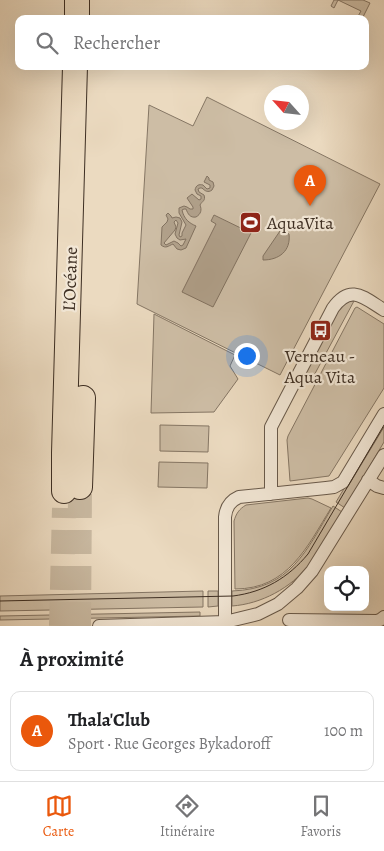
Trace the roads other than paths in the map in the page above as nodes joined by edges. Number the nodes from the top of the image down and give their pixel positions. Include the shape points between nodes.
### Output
1 (63, 0) edge
2 (77, 0) edge
3 (93, 0) edge
4 (64, 15) edge
5 (77, 15) edge
6 (93, 15) edge
7 (65, 70) edge
8 (75, 70) edge
9 (92, 70) edge
10 (73, 165) junction
11 (384, 310) edge
12 (384, 414) edge
13 (384, 455) edge
14 (368, 480) junction
15 (384, 488) edge
16 (271, 494) junction
17 (278, 604) junction
18 (384, 617) edge
19 (289, 623) edge
20 (225, 624) edge
21 (99, 626) edge

1 - 4 highway
2 - 5 highway
3 - 6 highway
7 - 10 highway via 64,144
8 - 10 highway, L’Océane
9 - 10 highway, L’Océane via 72,491 64,452
11 - 16 street via 359,295 349,294 339,299 333,308 270,427
12 - 16 street via 343,482 334,487
13 - 14 street
14 - 15 street
14 - 17 street via 312,571
16 - 20 street via 239,497 227,508
17 - 19 street
17 - 20 street
18 - 19 street via 377,621
20 - 21 street

